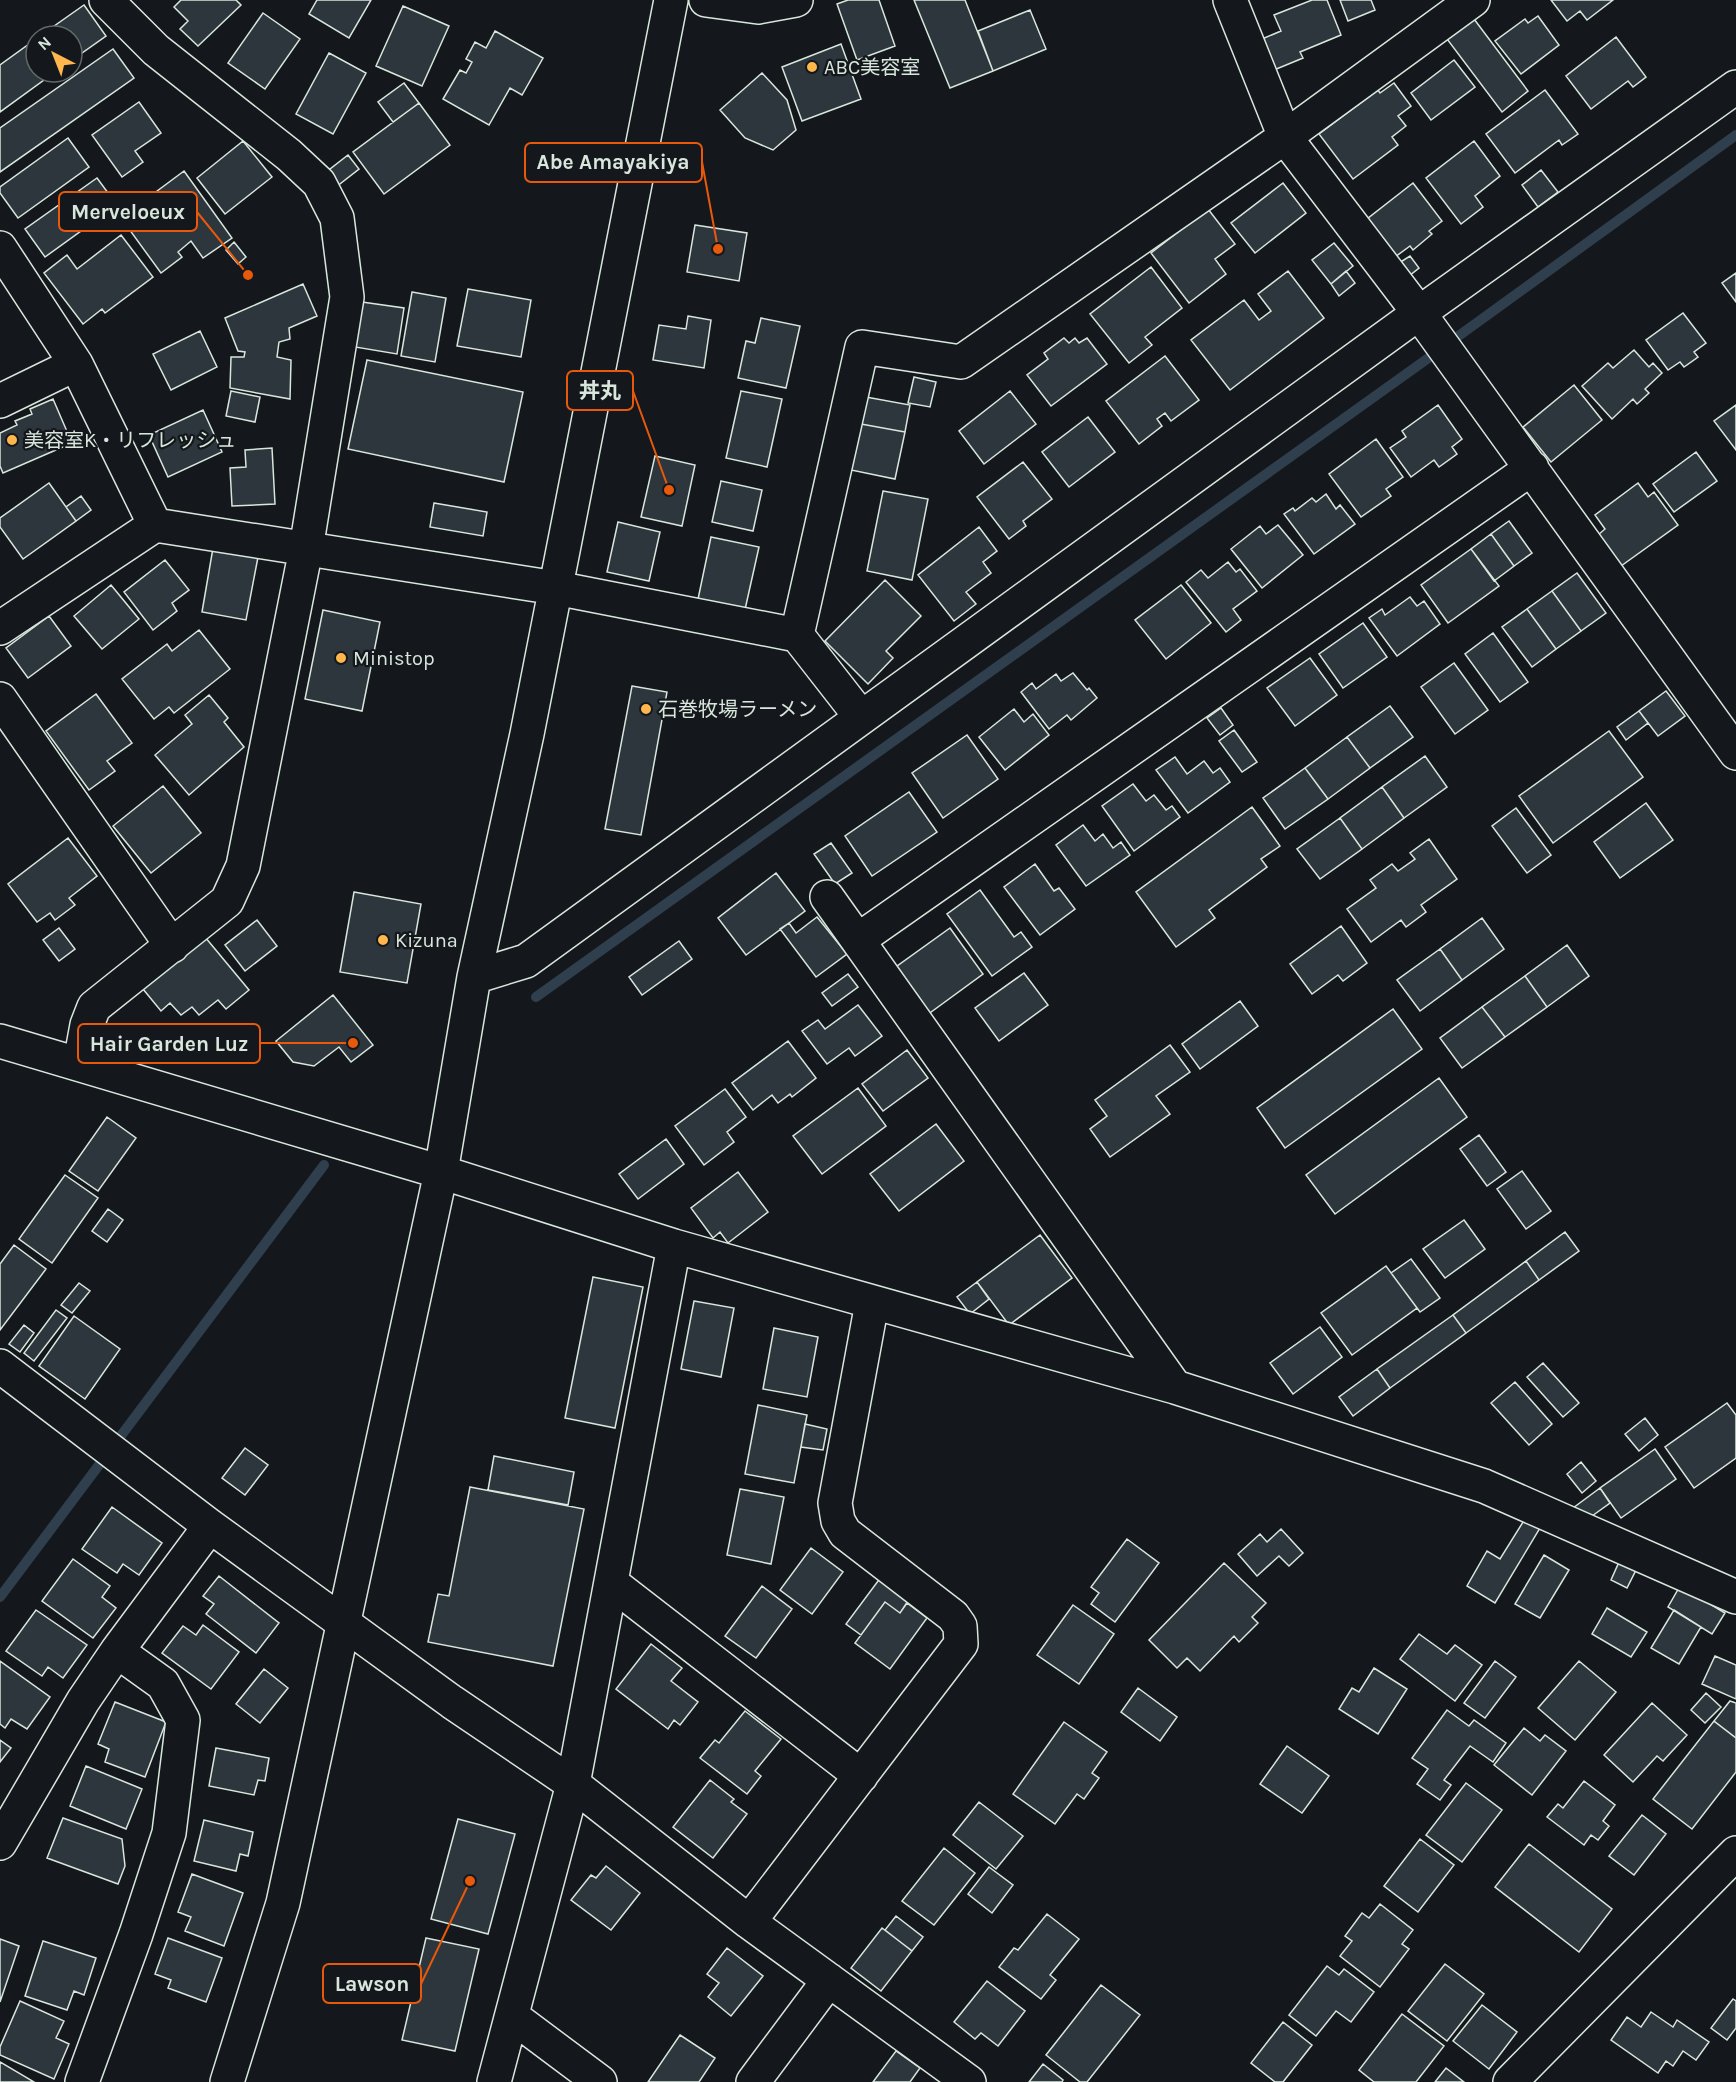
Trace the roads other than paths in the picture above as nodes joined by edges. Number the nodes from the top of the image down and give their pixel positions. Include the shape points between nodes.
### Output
1 (106, 0) edge
2 (671, 0) edge
3 (706, 0) edge
4 (796, 0) edge
5 (1230, 0) edge
6 (1473, 0) edge
7 (1736, 87) edge
8 (1286, 137) junction
9 (0, 248) edge
10 (1419, 313) junction
11 (76, 364) junction
12 (0, 401) edge
13 (1532, 468) junction
14 (155, 525) junction
15 (306, 549) junction
16 (556, 588) junction
17 (0, 628) edge
18 (797, 635) junction
19 (0, 699) edge
20 (861, 717) junction
21 (1736, 753) edge
22 (827, 897) dead end
23 (858, 940) junction
24 (172, 946) junction
25 (474, 977) junction
26 (0, 1041) edge
27 (80, 1063) junction
28 (441, 1172) junction
29 (674, 1246) junction
30 (872, 1303) junction
31 (0, 1366) edge
32 (1175, 1387) junction
33 (210, 1526) junction
34 (613, 1584) junction
35 (1736, 1597) edge
36 (345, 1624) junction
37 (117, 1651) junction
38 (861, 1776) junction
39 (573, 1784) junction
40 (0, 1843) edge
41 (1736, 1854) edge
42 (748, 1922) junction
43 (829, 1980) junction
44 (513, 2017) junction
45 (82, 2082) edge
46 (227, 2082) edge
47 (494, 2082) edge
48 (600, 2082) edge
49 (753, 2082) edge
50 (969, 2082) edge
51 (1510, 2082) edge

1 - 15 street via 156,50 319,183 337,218 347,297
2 - 16 street
3 - 4 street via 758,7
5 - 8 street
6 - 8 street
7 - 10 street
8 - 10 street
8 - 18 street via 961,362 862,346
9 - 11 street
10 - 13 street
10 - 20 street
11 - 12 street
11 - 14 street
13 - 21 street
13 - 23 street
14 - 15 street
14 - 17 street
15 - 16 street
15 - 24 street via 243,866 227,902
16 - 18 street
16 - 25 street
18 - 20 street
19 - 24 street
20 - 25 street via 526,961
22 - 23 street
23 - 32 street
24 - 27 street via 94,1007
25 - 28 street
26 - 27 street
27 - 28 street
28 - 29 street
28 - 36 street
29 - 30 street
29 - 34 street
30 - 32 street
30 - 38 street via 835,1503 838,1521 844,1533 953,1616 960,1626 961,1644
31 - 33 street
32 - 35 street via 1484,1486
33 - 36 street
33 - 37 street
34 - 38 street
34 - 39 street
36 - 39 street
36 - 46 street via 283,1903
37 - 40 street via 83,1701
37 - 45 street via 163,1684 183,1720 169,1833
38 - 42 street
39 - 42 street
39 - 44 street
41 - 51 street
42 - 43 street
43 - 49 street
43 - 50 street
44 - 47 street
44 - 48 street

